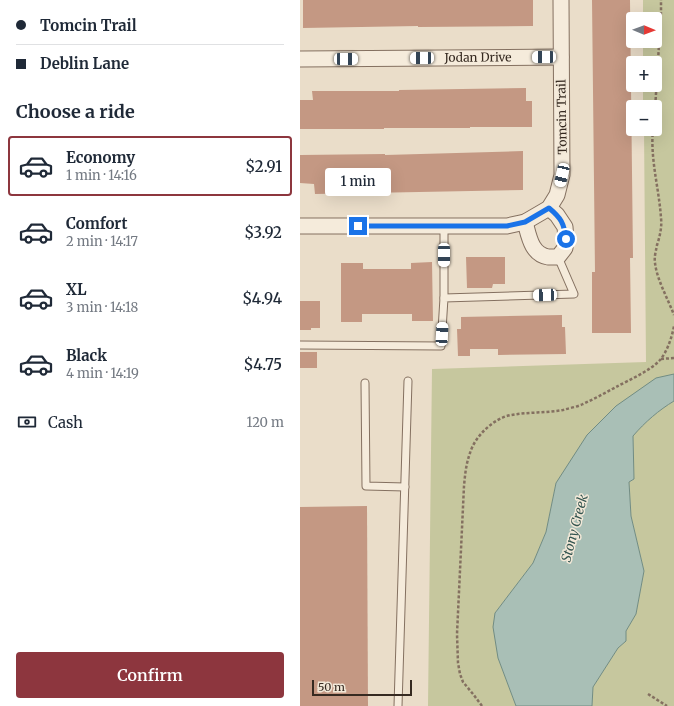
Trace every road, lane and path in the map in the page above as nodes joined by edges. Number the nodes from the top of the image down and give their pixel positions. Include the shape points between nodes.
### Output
1 (561, 0) edge
2 (661, 0) edge
3 (561, 57) junction
4 (300, 59) edge
5 (656, 100) edge
6 (652, 136) edge
7 (537, 215) junction
8 (300, 226) edge
9 (444, 226) junction
10 (558, 256) junction
11 (444, 298) junction
12 (674, 315) edge
13 (674, 326) edge
14 (300, 345) edge
15 (674, 358) edge
16 (661, 360) junction
17 (408, 381) dead end
18 (365, 383) dead end
19 (405, 487) junction
20 (648, 694) dead end
21 (398, 706) edge
22 (482, 706) edge
23 (667, 706) edge

1 - 3 street, Tomcin Trail
2 - 5 path
3 - 4 street, Jodan Drive
3 - 7 street, Tomcin Trail via 562,175 557,195
6 - 12 path via 661,218 654,262
7 - 9 street via 507,226
7 - 10 street via 533,246 538,253 548,257
7 - 10 street via 558,215 565,227 565,248
8 - 9 street
9 - 11 lane
10 - 11 lane via 574,294
11 - 14 lane via 441,346
13 - 16 path
15 - 16 path
16 - 22 path via 634,378 582,404 562,410 510,415 498,419 477,439 470,451 464,486 458,663 463,682
17 - 19 lane
18 - 19 lane via 366,486
19 - 21 lane
20 - 23 path

